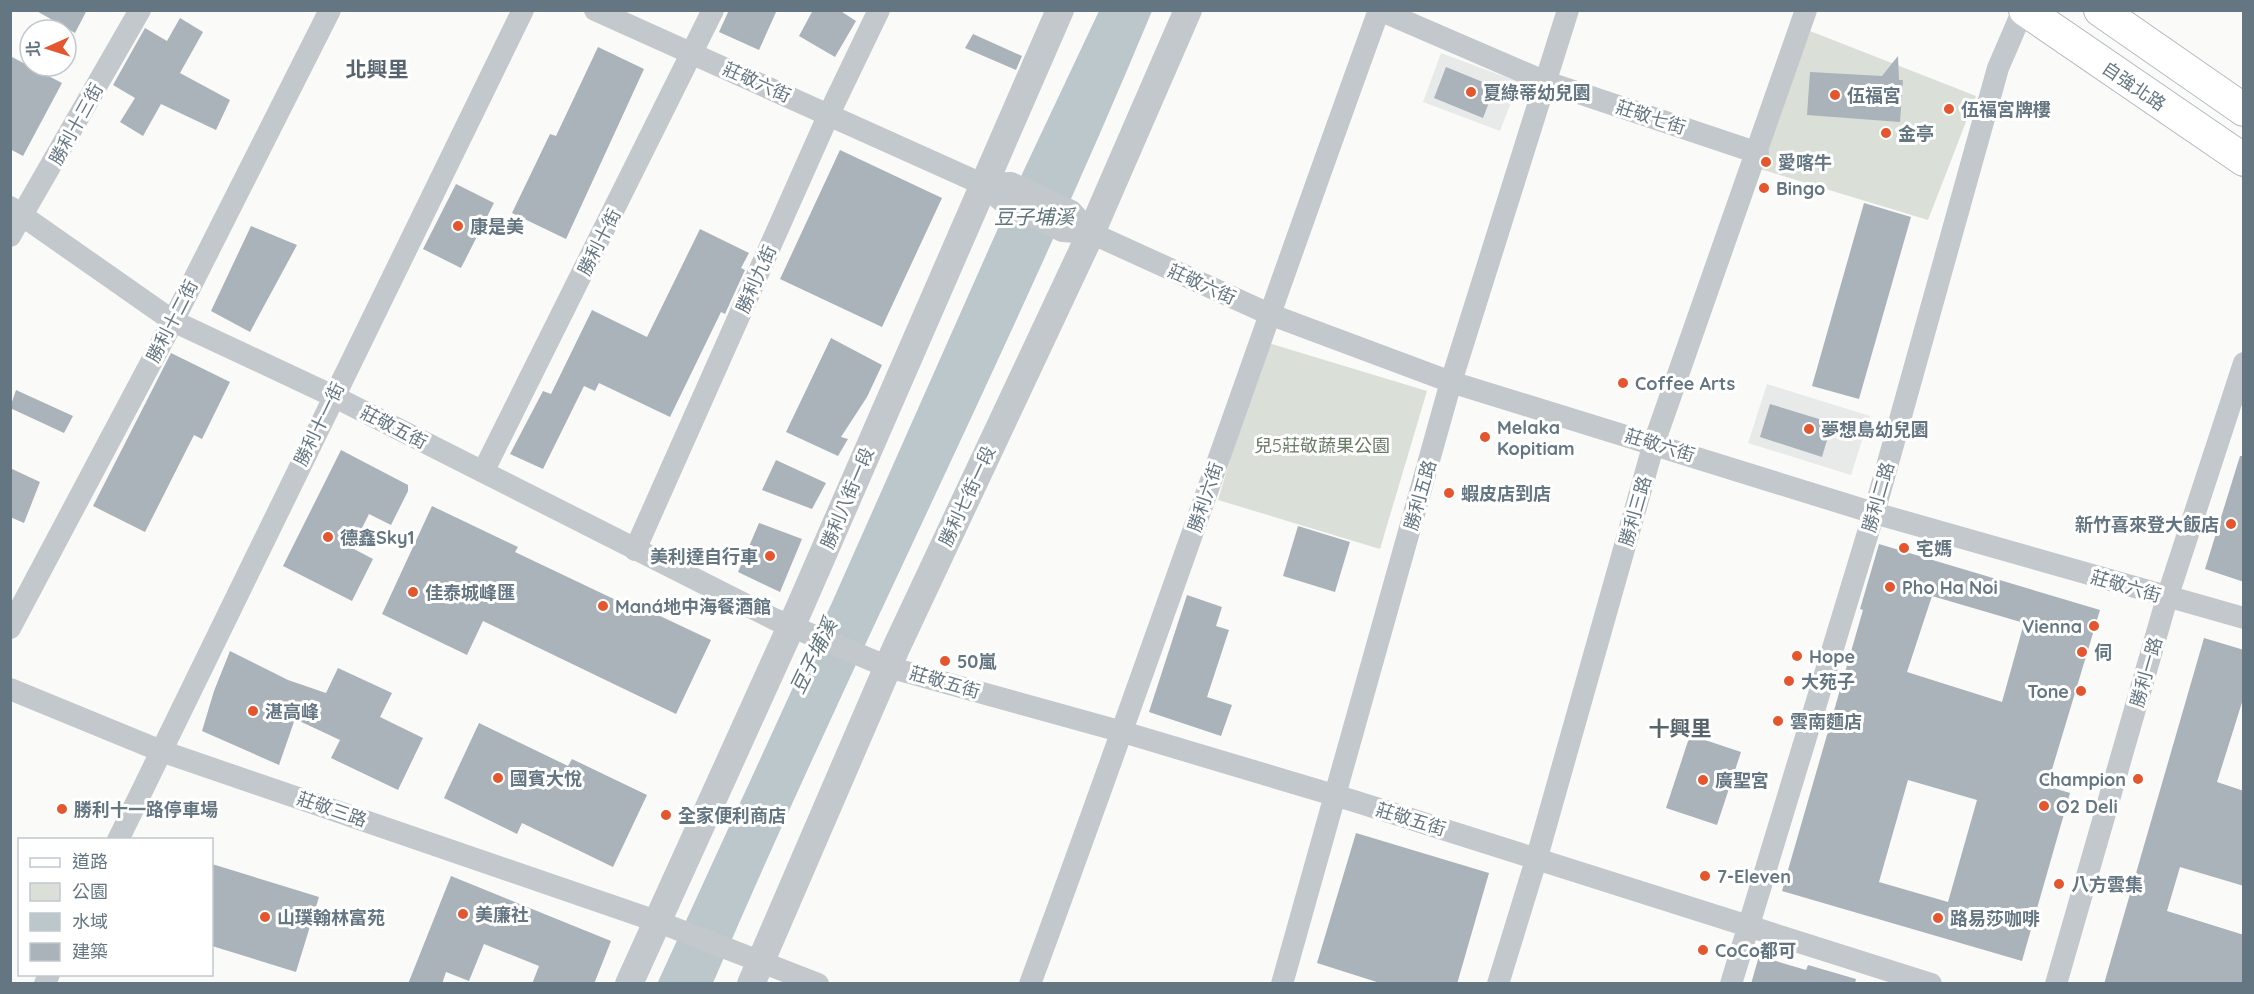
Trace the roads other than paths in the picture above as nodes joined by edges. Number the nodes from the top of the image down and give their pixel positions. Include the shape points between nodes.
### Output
1 (140, 10) edge
2 (330, 10) edge
3 (523, 10) edge
4 (595, 10) edge
5 (713, 10) edge
6 (879, 10) edge
7 (1060, 10) edge
8 (1188, 10) edge
9 (1379, 10) edge
10 (1568, 10) edge
11 (1806, 10) edge
12 (2024, 10) edge
13 (2100, 10) edge
14 (693, 53) junction
15 (1546, 82) junction
16 (2244, 110) edge
17 (829, 114) junction
18 (1758, 153) junction
19 (2244, 160) edge
20 (998, 189) junction
21 (17, 212) edge
22 (1091, 233) junction
23 (10, 236) edge
24 (1269, 314) junction
25 (172, 321) junction
26 (2244, 363) edge
27 (1451, 382) junction
28 (333, 396) junction
29 (1654, 443) junction
30 (483, 472) junction
31 (1874, 513) junction
32 (635, 550) junction
33 (2167, 598) junction
34 (2244, 618) edge
35 (791, 626) junction
36 (10, 628) edge
37 (888, 667) junction
38 (10, 689) edge
39 (1123, 732) junction
40 (160, 751) junction
41 (1336, 796) junction
42 (119, 838) edge
43 (1538, 857) junction
44 (656, 921) junction
45 (1747, 928) junction
46 (756, 973) edge
47 (629, 984) edge
48 (818, 984) edge
49 (1030, 984) edge
50 (1282, 984) edge
51 (1498, 984) edge
52 (1731, 984) edge
53 (1931, 984) edge
54 (2056, 984) edge

1 - 21 street, 勝利十三街
2 - 25 street, 勝利十二街
3 - 28 street, 勝利十一街
4 - 14 street, 莊敬六街
5 - 14 street, 勝利十街
6 - 17 street, 勝利九街
7 - 20 street, 勝利八街一段
8 - 22 street, 勝利七街一段
9 - 15 street, 莊敬七街
9 - 24 street, 勝利六街
10 - 15 street, 勝利五路
11 - 18 street, 勝利三路
12 - 19 main road, 自強北路
12 - 31 street, 勝利二路 via 1998,68
13 - 16 main road
14 - 17 street, 莊敬六街
14 - 30 street, 勝利十街
15 - 18 street, 莊敬七街
15 - 27 street, 勝利五路
17 - 20 street, 莊敬六街
17 - 32 street, 勝利九街
18 - 29 street, 勝利三路
20 - 22 street, 莊敬六街
20 - 35 street, 勝利八街一段
21 - 23 street, 勝利十三街
21 - 25 street, 莊敬五街
22 - 24 street, 莊敬六街
22 - 37 street, 勝利七街一段
24 - 27 street, 莊敬六街
24 - 39 street, 勝利六街
25 - 28 street, 莊敬五街
25 - 36 street, 勝利十二街
26 - 33 street, 勝利一路
27 - 29 street, 莊敬六街
27 - 41 street, 勝利五路
28 - 30 street, 莊敬五街
28 - 40 street, 勝利十一街
29 - 31 street, 莊敬六街
29 - 43 street, 勝利三路
30 - 32 street, 莊敬五街
31 - 33 street, 莊敬六街
31 - 45 street, 勝利二路
32 - 35 street, 莊敬五街
33 - 34 street, 莊敬六街
33 - 54 street, 勝利一路
35 - 37 street, 莊敬五街
35 - 44 street, 勝利八街一段
37 - 39 street, 莊敬五街
37 - 46 street, 勝利七街一段
38 - 40 street, 莊敬三路
39 - 41 street, 莊敬五街
39 - 49 street, 勝利六街
40 - 42 street, 勝利十一街
40 - 44 street, 莊敬三路
41 - 43 street, 莊敬五街
41 - 50 street, 勝利五路
43 - 45 street, 莊敬五街
43 - 51 street, 勝利三路
44 - 46 street, 莊敬三路
44 - 47 street, 勝利八街一段
45 - 52 street, 勝利二路
45 - 53 street, 莊敬五街
46 - 48 street

